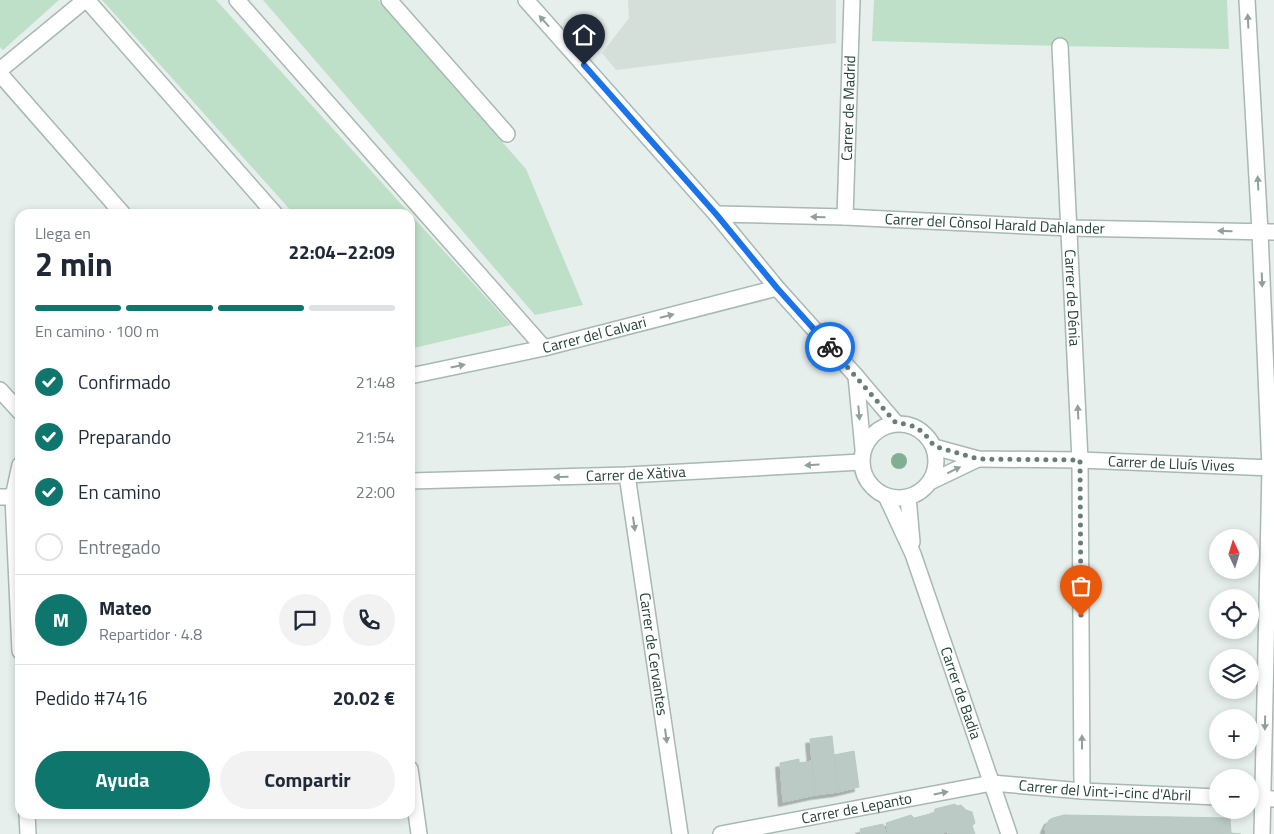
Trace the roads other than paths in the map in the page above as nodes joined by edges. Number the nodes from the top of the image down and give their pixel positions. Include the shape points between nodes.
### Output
1 (86, 0) edge
2 (237, 0) edge
3 (389, 0) edge
4 (526, 0) edge
5 (852, 0) edge
6 (1247, 0) edge
7 (1060, 46) dead end
8 (0, 70) edge
9 (0, 74) edge
10 (507, 134) dead end
11 (119, 209) edge
12 (271, 209) edge
13 (716, 214) junction
14 (845, 217) junction
15 (1069, 228) junction
16 (1267, 232) edge
17 (777, 288) junction
18 (544, 348) junction
19 (415, 372) edge
20 (856, 376) junction
21 (0, 390) edge
22 (15, 406) edge
23 (896, 423) junction
24 (934, 446) junction
25 (862, 456) junction
26 (978, 459) junction
27 (1080, 460) junction
28 (1272, 468) edge
29 (627, 475) junction
30 (415, 480) edge
31 (930, 482) junction
32 (15, 483) edge
33 (886, 496) junction
34 (11, 497) edge
35 (908, 497) junction
36 (913, 554) junction
37 (15, 565) edge
38 (992, 784) junction
39 (1082, 791) junction
40 (1209, 797) edge
41 (1262, 799) edge
42 (415, 805) edge
43 (27, 819) edge
44 (28, 834) edge
45 (419, 834) edge
46 (680, 834) edge
47 (721, 834) edge
48 (1009, 834) edge
49 (1262, 834) edge

1 - 8 street
1 - 12 street
2 - 18 street
3 - 10 street
13 -> 4 street
5 - 14 street, Carrer de Madrid
16 -> 6 street
7 - 15 street, Carrer de Dénia
9 - 11 street
14 -> 13 street, Carrer del Cònsol Harald Dahlander
13 - 17 street
14 - 15 street, Carrer del Cònsol Harald Dahlander
16 -> 15 street, Carrer del Cònsol Harald Dahlander
27 -> 15 street, Carrer de Dénia
16 -> 28 street
18 -> 17 street, Carrer del Calvari
17 - 20 street
19 -> 18 street, Carrer del Calvari
20 - 23 street
20 -> 25 street
21 - 22 street
23 - 24 street via 919,429
23 - 25 street via 875,431
24 - 26 street, Carrer de Lluís Vives
24 - 31 street via 935,471
25 -> 29 street, Carrer de Xàtiva
25 - 33 street via 863,473 868,483
26 - 27 street, Carrer de Lluís Vives
31 -> 26 street, Carrer de Lluís Vives
27 - 28 street, Carrer de Lluís Vives
39 -> 27 street, Carrer de Dénia
28 -> 41 street
29 -> 30 street, Carrer de Xàtiva
29 -> 46 street, Carrer de Cervantes
31 - 35 street
32 - 34 street
33 - 35 street
33 - 36 street, Carrer de Badia
34 - 37 street
35 - 36 street, Carrer de Badia
36 - 38 street, Carrer de Badia
38 - 39 street, Carrer del Vint-i-cinc d'Abril
47 -> 38 street, Carrer de Lepanto
38 - 48 street, Carrer de Badia
39 - 40 street, Carrer del Vint-i-cinc d'Abril
41 - 49 street
42 - 45 street
43 - 44 street

